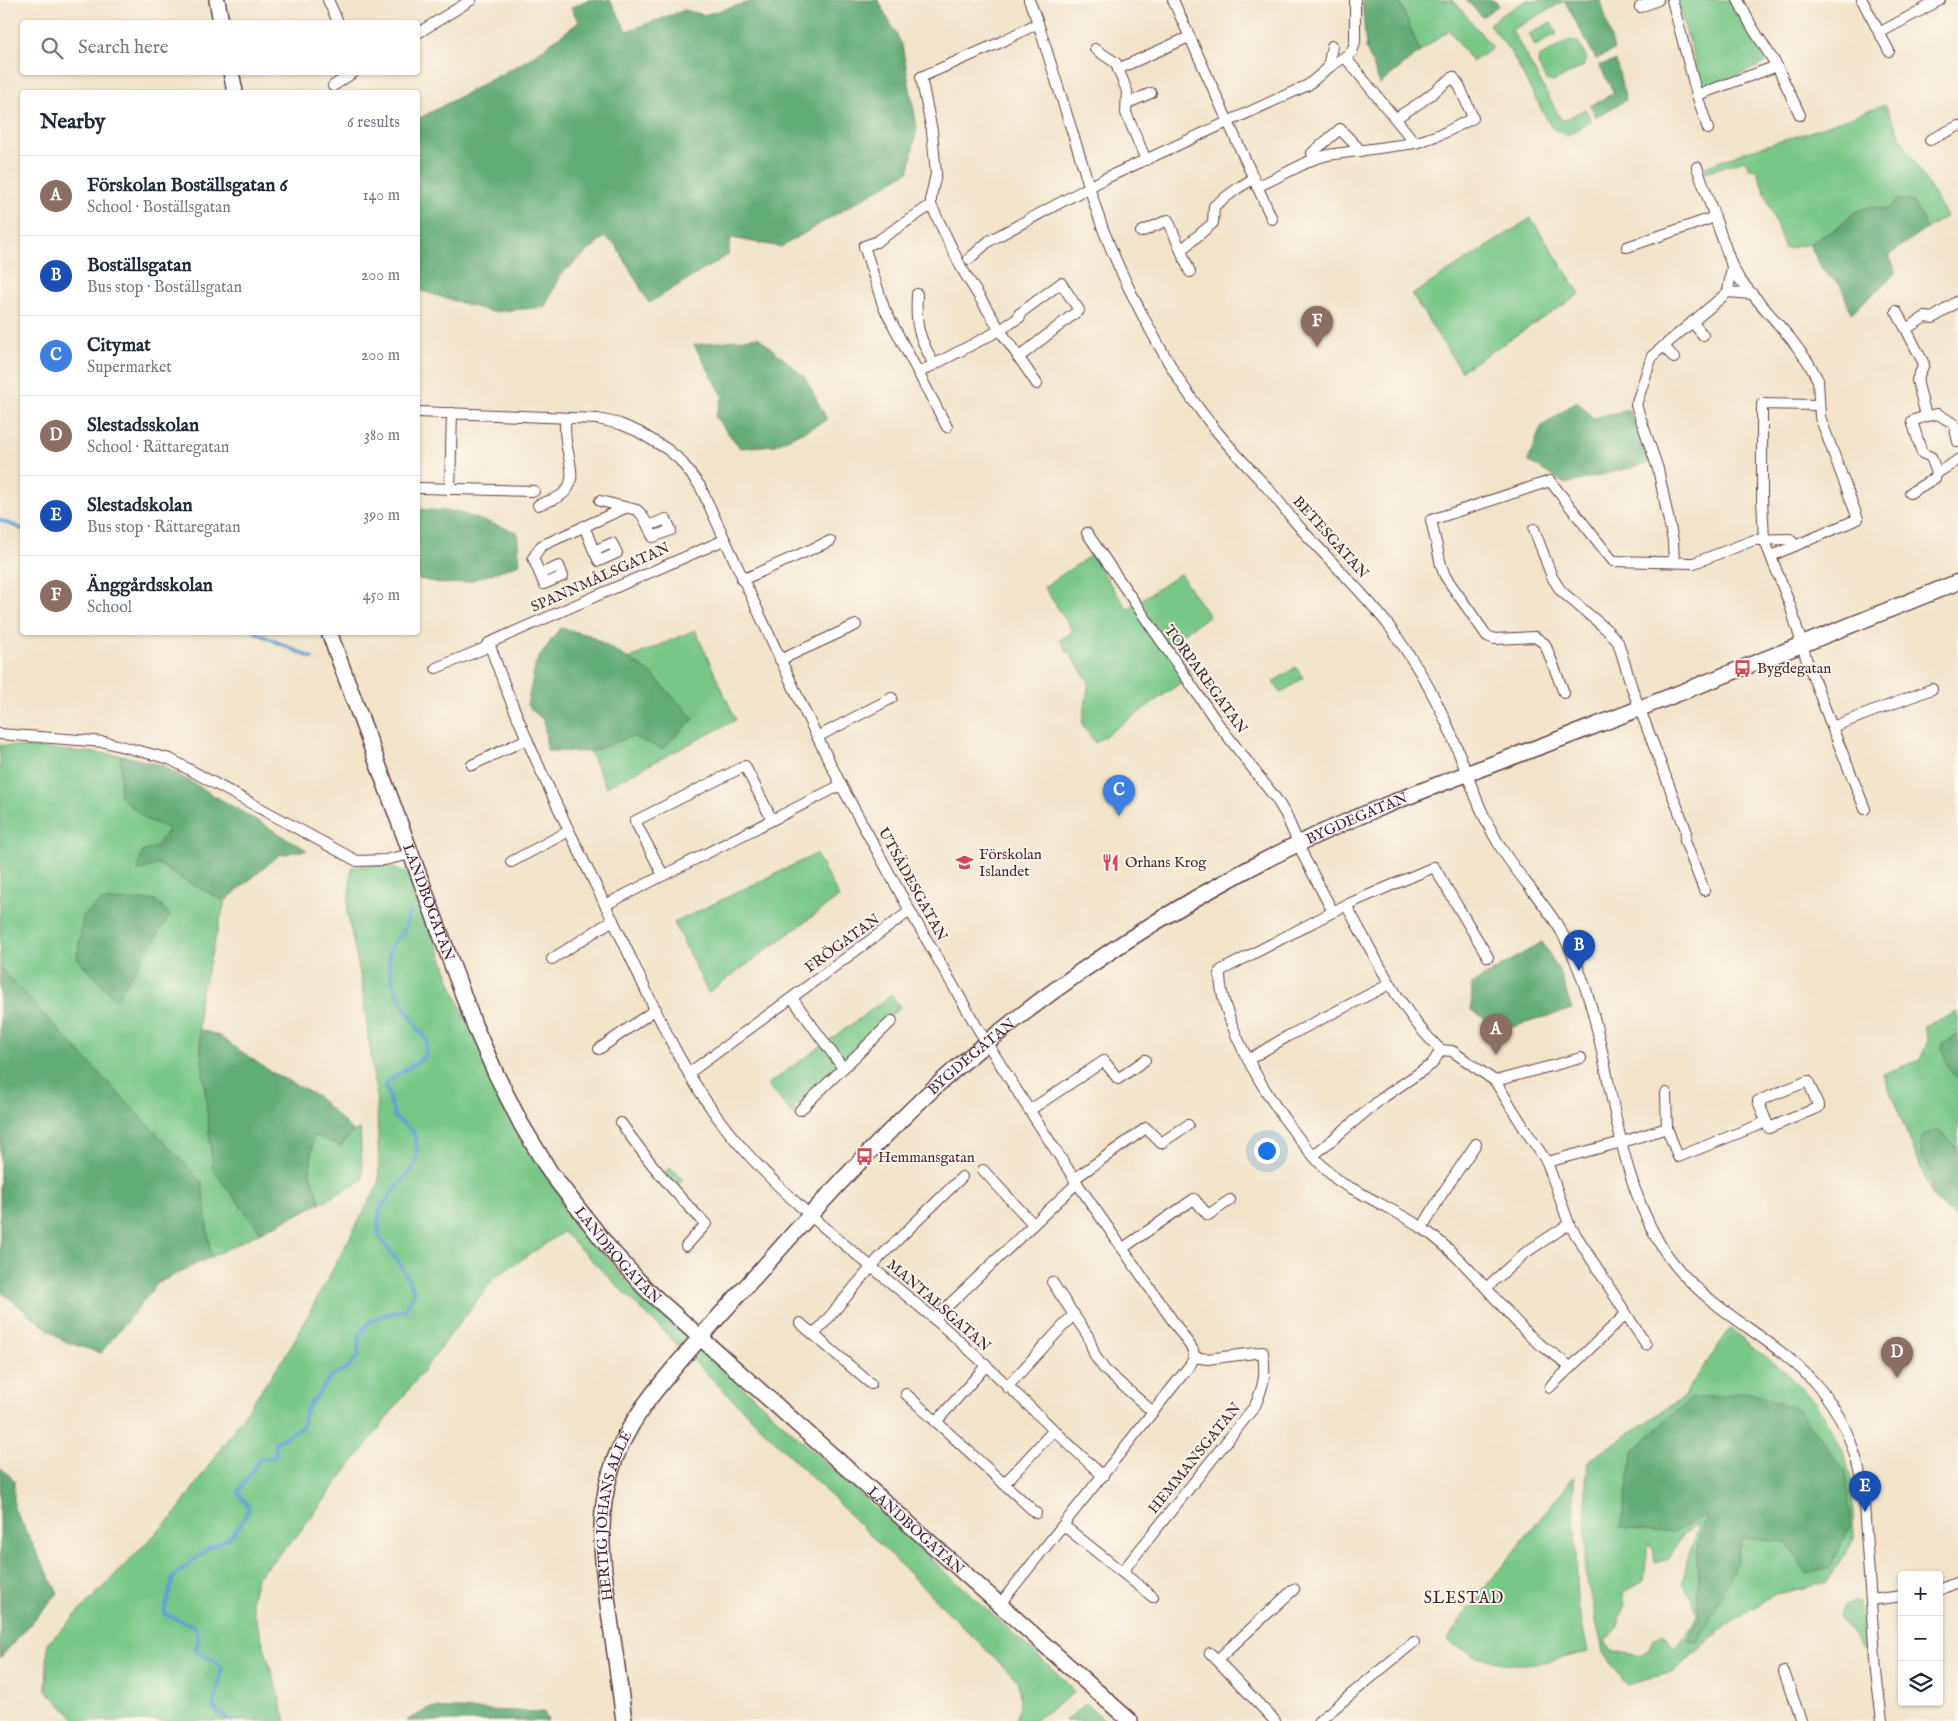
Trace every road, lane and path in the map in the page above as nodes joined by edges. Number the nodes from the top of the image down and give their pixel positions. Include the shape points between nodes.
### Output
1 (216, 0) edge
2 (328, 0) edge
3 (469, 0) edge
4 (1173, 0) edge
5 (1355, 0) edge
6 (1658, 0) edge
7 (1672, 0) edge
8 (1738, 0) edge
9 (1862, 0) edge
10 (1940, 0) edge
11 (1032, 1) edge
12 (1640, 8) dead end
13 (221, 20) edge
14 (337, 20) edge
15 (1038, 23) junction
16 (420, 32) edge
17 (1879, 34) junction
18 (1189, 37) junction
19 (1332, 46) dead end
20 (1095, 49) dead end
21 (1889, 51) dead end
22 (1344, 57) junction
23 (1777, 66) junction
24 (1328, 68) junction
25 (1118, 69) junction
26 (232, 75) edge
27 (350, 75) edge
28 (333, 86) dead end
29 (235, 90) edge
30 (1151, 92) dead end
31 (1697, 95) junction
32 (1128, 103) junction
33 (1800, 115) dead end
34 (1396, 118) junction
35 (1228, 123) junction
36 (1958, 126) edge
37 (1708, 129) dead end
38 (1930, 140) dead end
39 (1415, 143) junction
40 (1360, 151) junction
41 (1314, 159) junction
42 (1146, 160) junction
43 (1697, 167) dead end
44 (1255, 183) junction
45 (1090, 186) junction
46 (931, 205) junction
47 (1715, 217) junction
48 (1272, 219) dead end
49 (1141, 232) dead end
50 (1627, 247) dead end
51 (1181, 250) junction
52 (969, 259) dead end
53 (1732, 266) junction
54 (1190, 272) dead end
55 (1728, 292) junction
56 (917, 294) dead end
57 (1751, 294) junction
58 (1958, 302) edge
59 (1896, 311) dead end
60 (1692, 322) junction
61 (1906, 329) junction
62 (1000, 330) junction
63 (1703, 335) dead end
64 (1664, 346) junction
65 (1018, 358) junction
66 (1674, 358) dead end
67 (934, 365) junction
68 (918, 373) junction
69 (1037, 384) dead end
70 (1818, 405) junction
71 (420, 412) edge
72 (452, 413) junction
73 (1926, 416) junction
74 (565, 418) junction
75 (948, 427) dead end
76 (1958, 442) edge
77 (1958, 460) edge
78 (1937, 473) junction
79 (420, 488) edge
80 (450, 489) junction
81 (534, 491) dead end
82 (1910, 493) dead end
83 (600, 501) dead end
84 (538, 505) dead end
85 (625, 508) junction
86 (584, 526) junction
87 (648, 526) dead end
88 (1534, 529) dead end
89 (1087, 533) dead end
90 (1764, 539) junction
91 (724, 540) junction
92 (830, 541) dead end
93 (1795, 546) junction
94 (594, 551) dead end
95 (1771, 556) junction
96 (1674, 562) junction
97 (540, 574) dead end
98 (742, 580) junction
99 (1958, 582) edge
100 (856, 625) dead end
101 (330, 635) edge
102 (489, 642) junction
103 (1802, 643) junction
104 (780, 660) junction
105 (436, 668) dead end
106 (1932, 689) dead end
107 (1564, 693) dead end
108 (892, 698) dead end
109 (1640, 709) junction
110 (1832, 727) junction
111 (0, 734) edge
112 (817, 736) junction
113 (527, 739) junction
114 (472, 765) dead end
115 (1466, 774) junction
116 (841, 785) junction
117 (1865, 809) dead end
118 (772, 820) junction
119 (569, 831) junction
120 (1298, 844) junction
121 (411, 854) junction
122 (510, 862) dead end
123 (663, 875) junction
124 (1704, 890) dead end
125 (605, 905) junction
126 (1346, 905) junction
127 (910, 911) junction
128 (1332, 912) junction
129 (613, 920) junction
130 (1488, 957) dead end
131 (552, 959) dead end
132 (1390, 984) junction
133 (792, 998) junction
134 (656, 1009) junction
135 (892, 1021) dead end
136 (987, 1043) junction
137 (599, 1049) dead end
138 (1441, 1050) junction
139 (1580, 1058) dead end
140 (1145, 1060) dead end
141 (1248, 1060) junction
142 (843, 1068) junction
143 (689, 1073) junction
144 (1495, 1081) junction
145 (1666, 1093) dead end
146 (800, 1110) dead end
147 (1030, 1110) junction
148 (1766, 1122) junction
149 (621, 1123) dead end
150 (1188, 1125) dead end
151 (1667, 1128) junction
152 (1622, 1142) junction
153 (1476, 1144) dead end
154 (1314, 1155) junction
155 (1547, 1162) junction
156 (983, 1170) dead end
157 (962, 1177) dead end
158 (1076, 1181) junction
159 (1230, 1200) dead end
160 (809, 1216) junction
161 (1033, 1224) junction
162 (1569, 1224) junction
163 (1422, 1228) junction
164 (686, 1246) dead end
165 (1123, 1248) junction
166 (872, 1266) junction
167 (1052, 1282) dead end
168 (1486, 1288) junction
169 (1074, 1314) junction
170 (1626, 1314) junction
171 (934, 1319) junction
172 (800, 1323) dead end
173 (814, 1335) junction
174 (700, 1337) junction
175 (1646, 1345) dead end
176 (1194, 1358) junction
177 (985, 1367) junction
178 (1570, 1368) junction
179 (871, 1384) dead end
180 (1007, 1387) junction
181 (1550, 1387) dead end
182 (906, 1394) dead end
183 (1153, 1412) junction
184 (936, 1422) junction
185 (1054, 1430) junction
186 (1102, 1476) junction
187 (1004, 1484) junction
188 (1036, 1513) dead end
189 (1063, 1526) junction
190 (1122, 1572) junction
191 (1958, 1582) edge
192 (1943, 1588) edge
193 (1294, 1589) dead end
194 (1153, 1597) dead end
195 (1898, 1597) edge
196 (1871, 1600) junction
197 (1000, 1604) junction
198 (1414, 1642) dead end
199 (1784, 1672) dead end
200 (624, 1721) edge
201 (1130, 1721) edge
202 (1275, 1721) edge
203 (1319, 1721) edge
204 (1802, 1721) edge
205 (1882, 1721) edge

1 - 13 street
2 - 14 street
3 - 16 street
4 - 18 street
5 - 22 street via 1355,42 1352,52
6 - 12 street
7 - 31 street
8 - 23 street
9 - 17 street
10 - 17 street
11 - 15 street, BETESGATAN
15 - 45 street, BETESGATAN
15 - 46 street via 921,77 932,131 936,174
17 - 21 street
18 - 25 street
18 - 35 street
19 - 24 street
20 - 25 street via 1116,63
22 - 24 street
22 - 34 street
23 - 31 street
23 - 33 street
24 - 35 street via 1308,85
25 - 32 street
26 - 29 street
27 - 28 street
30 - 32 street
31 - 37 street
32 - 42 street via 1126,113
34 - 39 street
34 - 39 street via 1453,77 1473,118
35 - 42 street
35 - 44 street
36 - 38 street
39 - 40 street
40 - 41 street
40 - 41 street via 1340,129 1312,153
41 - 44 street
42 - 45 street
43 - 47 street
44 - 48 street
44 - 51 street via 1238,188 1214,206 1213,224
45 - 52 street via 989,241
45 - 115 street, BETESGATAN via 1114,256 1152,333 1198,410 1296,523 1354,583 1389,627 1433,695
46 - 62 street via 962,269
46 - 68 street via 876,242 864,246 884,308
47 - 50 street
47 - 53 street
49 - 51 street via 1168,220
51 - 54 street
53 - 55 street
53 - 57 street
55 - 57 street
55 - 60 street
56 - 67 street via 915,315 919,335
57 - 70 street via 1808,362 1818,380
58 - 61 street via 1933,318 1925,317
59 - 61 street
60 - 63 street
60 - 64 street
61 - 73 street via 1924,364 1918,380
62 - 65 street
62 - 65 street via 1061,283 1079,310
62 - 67 street
64 - 66 street
64 - 96 street via 1652,356 1636,405 1658,469 1673,541
65 - 69 street
67 - 68 street
68 - 75 street
70 - 90 street via 1762,404
70 - 93 street via 1858,519
71 - 72 street, UTSÄDESGATAN
72 - 74 street, UTSÄDESGATAN
72 - 80 street
73 - 76 street via 1938,414 1954,424
73 - 78 street via 1912,421 1922,454 1931,457
74 - 84 street via 572,480 560,496
74 - 91 street, UTSÄDESGATAN via 598,419 620,424 667,449 700,486
77 - 78 street
78 - 82 street via 1936,478
79 - 80 street
80 - 81 street
83 - 85 street
85 - 86 street
85 - 87 street via 637,510
86 - 94 street
86 - 97 street via 536,550 533,558
88 - 109 street via 1552,577 1561,591 1618,642
89 - 120 street, TORPAREGATAN via 1205,705 1277,800
90 - 93 street via 1790,539
90 - 95 street
90 - 96 street via 1694,563
91 - 98 street, UTSÄDESGATAN
91 - 102 street, SPANNMÅLSGATAN
92 - 98 street
93 - 95 street
95 - 103 street
96 - 107 street via 1613,561 1550,481 1431,520 1445,576 1487,636 1541,640
98 - 104 street, UTSÄDESGATAN
99 - 103 street, BYGDEGATAN
100 - 104 street
101 - 121 street, LANDBOGATAN
102 - 105 street, SPANNMÅLSGATAN via 483,649
102 - 113 street
103 - 109 street, BYGDEGATAN
103 - 110 street
104 - 112 street, UTSÄDESGATAN
106 - 110 street
108 - 112 street
109 - 115 street, BYGDEGATAN
109 - 124 street via 1686,830 1685,841
110 - 117 street
111 - 121 street via 105,742 170,759 357,861 385,860
112 - 116 street, UTSÄDESGATAN
113 - 114 street
113 - 119 street
115 - 120 street, BYGDEGATAN
115 - 152 street, BETESGATAN via 1497,842 1561,930 1579,971 1594,1015
116 - 118 street
116 - 127 street, UTSÄDESGATAN
118 - 123 street
118 - 123 street via 745,766 635,821
119 - 122 street
119 - 125 street
120 - 128 street, BYGDEGATAN
120 - 136 street, BYGDEGATAN via 1240,873 1130,939
121 - 174 street, LANDBOGATAN via 475,1027 521,1124 550,1172 609,1248 647,1290
123 - 125 street
125 - 129 street
126 - 128 street
126 - 130 street via 1434,867
126 - 132 street
127 - 133 street, FRÖGATAN
127 - 136 street, UTSÄDESGATAN
128 - 141 street via 1220,970 1219,983 1233,1029
129 - 131 street
129 - 134 street
132 - 138 street via 1427,1037
132 - 141 street
133 - 142 street
133 - 143 street, FRÖGATAN
134 - 137 street
134 - 143 street
135 - 142 street
136 - 147 street
136 - 160 street, BYGDEGATAN via 901,1120
138 - 144 street via 1452,1051
138 - 154 street via 1432,1064 1381,1099
139 - 144 street
140 - 147 street via 1118,1079 1104,1061
141 - 154 street via 1283,1117
142 - 146 street
143 - 160 street via 730,1133
144 - 155 street
145 - 151 street
147 - 158 street
148 - 148 street via 1769,1128 1819,1108 1808,1081 1758,1101
148 - 151 street via 1678,1158
149 - 164 street via 656,1172 706,1224
150 - 158 street via 1161,1142 1146,1128
151 - 152 street
152 - 155 street
152 - 196 street, BETESGATAN via 1642,1210 1663,1249 1692,1285 1811,1379 1837,1414 1859,1465
153 - 163 street
154 - 163 street via 1336,1179
155 - 162 street
156 - 161 street
157 - 166 street, MANTALSGATAN
158 - 161 street
158 - 165 street
159 - 165 street via 1208,1215 1194,1199
160 - 166 street, MANTALSGATAN
160 - 174 street, BYGDEGATAN
161 - 171 street
162 - 168 street via 1525,1252
162 - 170 street
163 - 168 street
165 - 176 street via 1190,1344
166 - 171 street, MANTALSGATAN
166 - 173 street, MANTALSGATAN
167 - 169 street
168 - 178 street via 1531,1337
169 - 180 street
169 - 183 street via 1105,1370
170 - 175 street
170 - 178 street
171 - 177 street, MANTALSGATAN
172 - 173 street
173 - 179 street
174 - 197 street, LANDBOGATAN
174 - 200 street, HERTIG JOHANS ALLÉ via 660,1384 622,1441 603,1503 602,1563
176 - 183 street
176 - 190 street, HEMMANSGATAN via 1207,1359 1263,1347 1266,1372 1263,1387 1255,1406
177 - 180 street, MANTALSGATAN
177 - 184 street, MANTALSGATAN
178 - 181 street
180 - 185 street, MANTALSGATAN
182 - 184 street
183 - 186 street
184 - 187 street
185 - 186 street, MANTALSGATAN
185 - 187 street
186 - 189 street
187 - 188 street
189 - 190 street
189 - 197 street
190 - 194 street
191 - 192 street
193 - 202 street via 1213,1657
195 - 196 street
196 - 205 street, BETESGATAN
197 - 201 street, LANDBOGATAN
198 - 203 street
199 - 204 street

